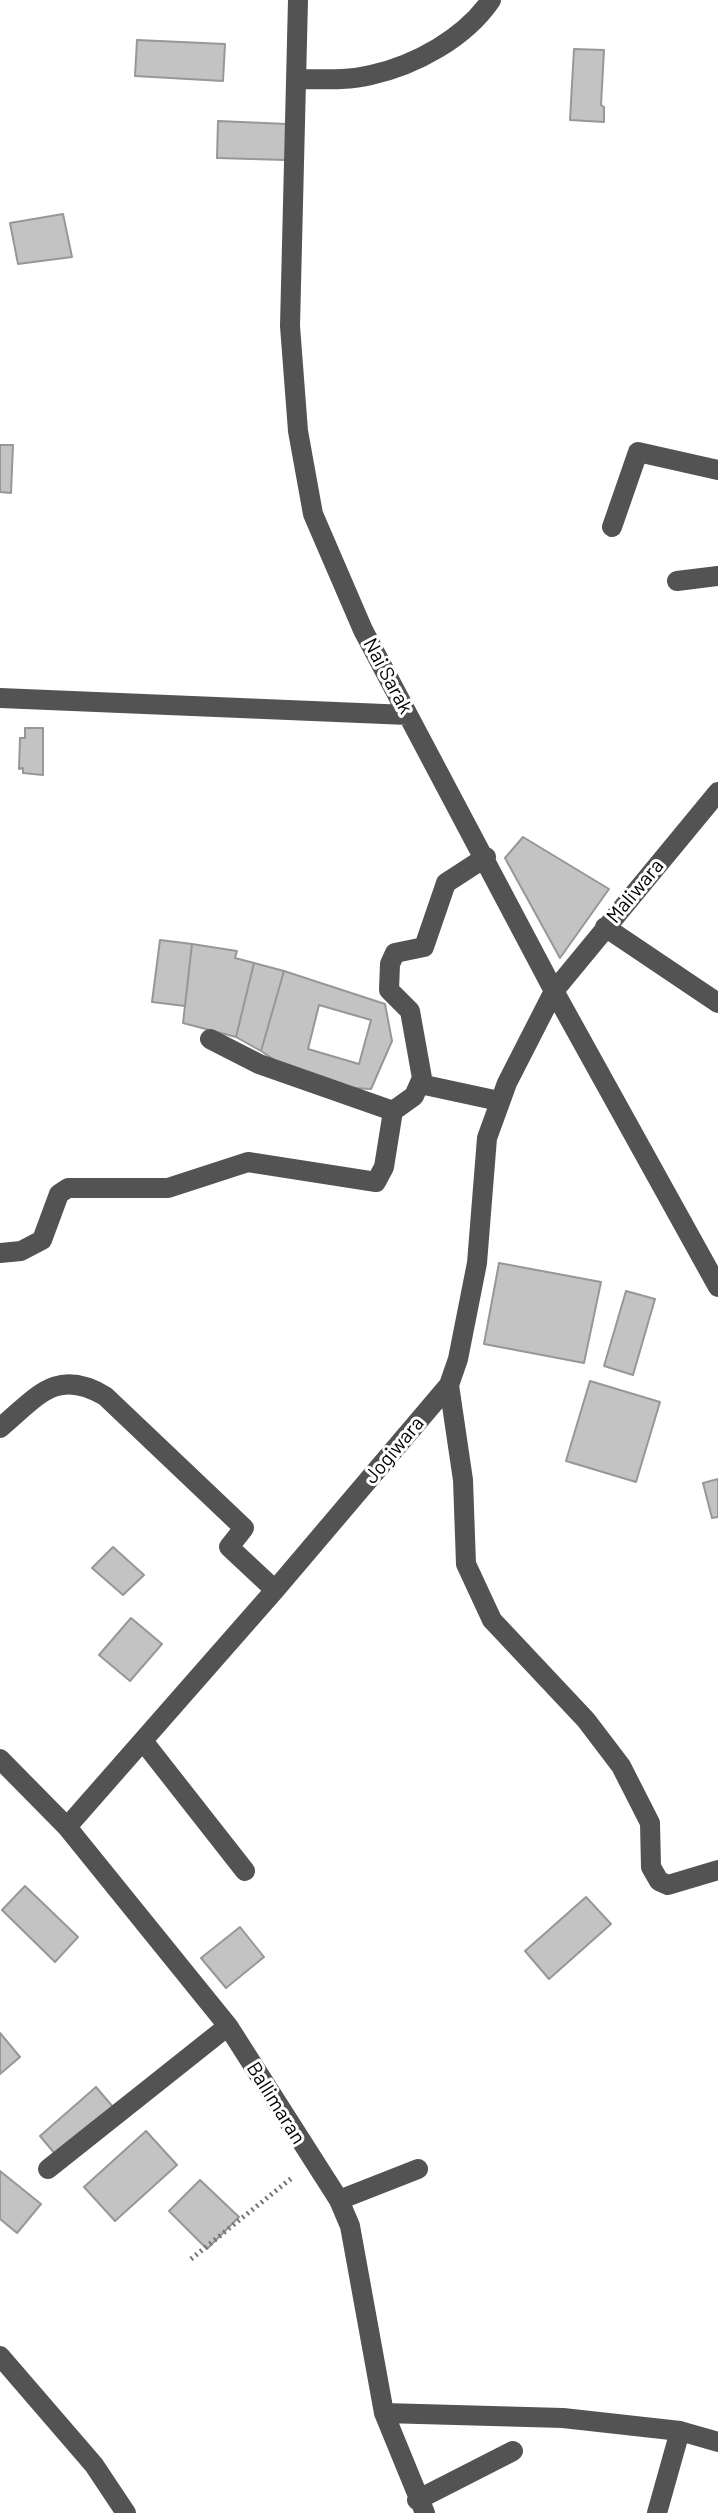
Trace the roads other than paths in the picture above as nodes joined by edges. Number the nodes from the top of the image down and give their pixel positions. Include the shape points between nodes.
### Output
1 (298, 0) edge
2 (491, 0) edge
3 (296, 79) junction
4 (718, 470) edge
5 (612, 527) dead end
6 (718, 576) edge
7 (677, 581) dead end
8 (0, 698) edge
9 (408, 715) junction
10 (718, 792) edge
11 (486, 857) junction
12 (605, 927) junction
13 (554, 991) junction
14 (718, 1003) edge
15 (210, 1039) dead end
16 (420, 1084) junction
17 (499, 1101) junction
18 (393, 1111) junction
19 (0, 1253) edge
20 (718, 1287) edge
21 (449, 1385) junction
22 (0, 1428) edge
23 (275, 1590) junction
24 (143, 1741) junction
25 (0, 1759) edge
26 (67, 1827) junction
27 (718, 1870) edge
28 (245, 1871) dead end
29 (228, 2026) junction
30 (48, 2169) dead end
31 (418, 2169) dead end
32 (339, 2200) junction
33 (0, 2356) edge
34 (384, 2413) junction
35 (680, 2431) junction
36 (718, 2442) edge
37 (513, 2451) dead end
38 (421, 2506) edge
39 (126, 2513) edge
40 (657, 2513) edge

1 - 3 street, Nai Sarak
2 - 3 street via 461,35 407,62 373,75
3 - 9 street, Nai Sarak via 290,326 298,431 313,514 336,573
4 - 5 street via 638,452
6 - 7 street
8 - 9 street
9 - 11 street, Nai Sarak
10 - 12 street, Maliwara
11 - 13 street, Nai Sarak
11 - 16 street via 446,883 424,947 392,958 389,990 410,1011
12 - 13 street, Maliwara
12 - 14 street
13 - 17 street, Jogiwara
13 - 20 street, Nai Sarak
15 - 18 street via 259,1064
16 - 17 street
16 - 18 street via 414,1096
17 - 21 street, Jogiwara via 483,1165 477,1263
18 - 19 street via 384,1167 376,1182 248,1162 168,1188 68,1188 59,1194 42,1240 21,1251
21 - 23 street, Jogiwara
21 - 27 street via 463,1480 466,1564 482,1602 492,1620 586,1720 621,1766 650,1823 655,1877 668,1885
22 - 23 street via 49,1387 75,1382 89,1386 244,1528 229,1547
23 - 24 street, Jogiwara
24 - 26 street, Jogiwara
24 - 28 street
25 - 26 street, Ballimaran
26 - 29 street, Ballimaran
29 - 30 street
29 - 32 street, Ballimaran
31 - 32 street
32 - 34 street, Ballimaran via 350,2226
33 - 39 street via 94,2465
34 - 35 street via 563,2418
34 - 38 street, Ballimaran
35 - 36 street
35 - 40 street
37 - 38 street

